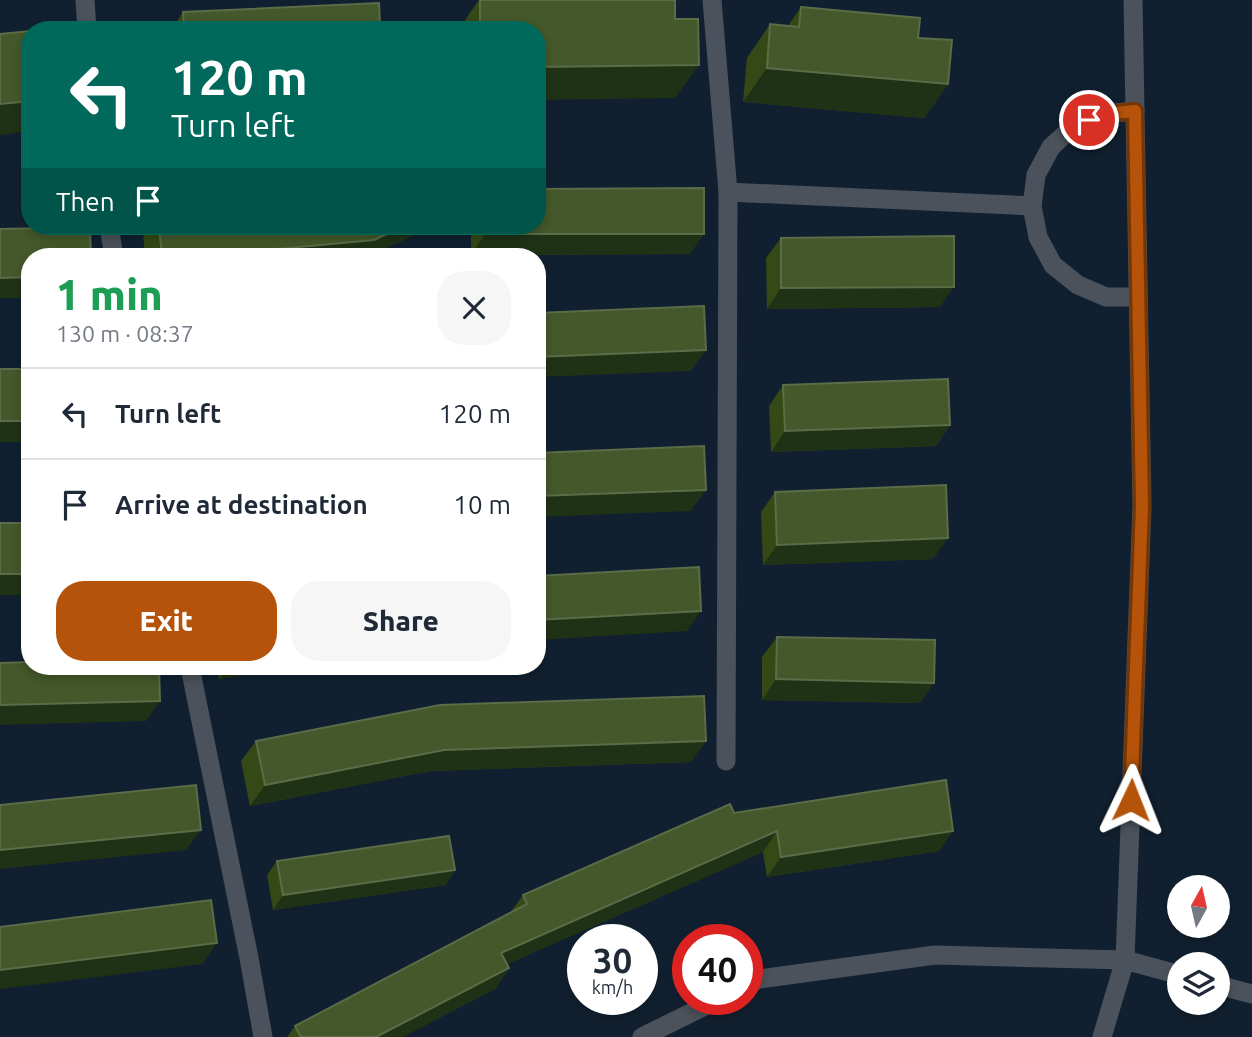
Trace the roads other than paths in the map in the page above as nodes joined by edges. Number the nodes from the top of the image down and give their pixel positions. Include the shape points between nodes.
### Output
1 (85, 0) edge
2 (712, 0) edge
3 (1133, 0) edge
4 (86, 21) edge
5 (1135, 111) junction
6 (728, 192) junction
7 (1032, 206) junction
8 (1138, 297) junction
9 (192, 675) edge
10 (726, 761) dead end
11 (1125, 960) junction
12 (1167, 971) edge
13 (763, 979) edge
14 (1230, 988) edge
15 (1252, 994) edge
16 (687, 1015) edge
17 (263, 1037) edge
18 (642, 1037) edge
19 (1102, 1037) edge

1 - 4 street
2 - 6 street
3 - 5 street
5 - 7 street via 1104,114 1074,126 1051,147 1036,175
5 - 8 street
6 - 7 street
6 - 10 street
7 - 8 street via 1038,237 1053,265 1077,285 1107,297
8 - 11 street via 1142,506
9 - 17 street
11 - 12 street
11 - 13 street via 935,954
11 - 19 street
14 - 15 street
16 - 18 street

